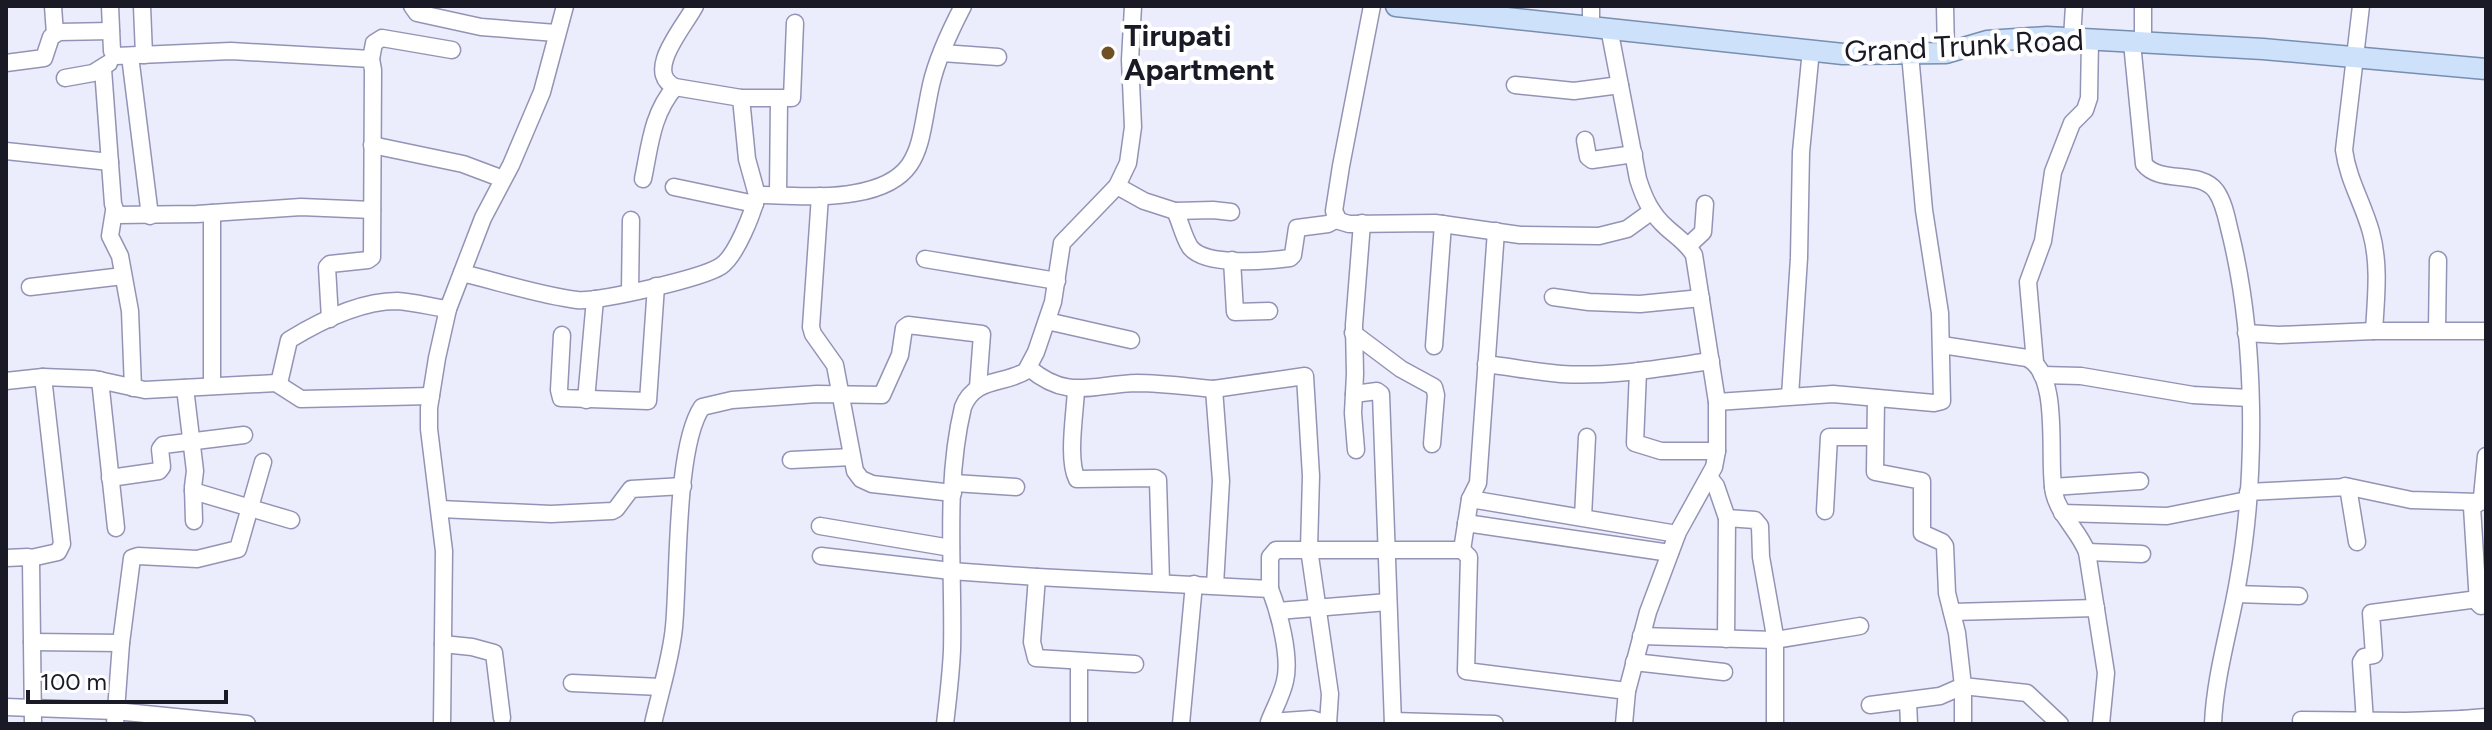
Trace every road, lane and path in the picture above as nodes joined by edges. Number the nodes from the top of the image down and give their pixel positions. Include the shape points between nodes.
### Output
1 (53, 6) edge
2 (110, 6) edge
3 (142, 6) edge
4 (412, 6) edge
5 (565, 6) edge
6 (695, 6) edge
7 (963, 6) edge
8 (1133, 6) edge
9 (1372, 6) edge
10 (1396, 6) edge
11 (1945, 6) edge
12 (2074, 6) edge
13 (2143, 6) edge
14 (2361, 6) edge
15 (1597, 20) edge
16 (795, 23) dead end
17 (111, 31) junction
18 (556, 33) junction
19 (55, 34) junction
20 (2081, 39) junction
21 (2138, 43) junction
22 (452, 50) dead end
23 (1811, 50) junction
24 (942, 53) junction
25 (1946, 53) junction
26 (1910, 54) junction
27 (130, 56) junction
28 (998, 57) dead end
29 (2355, 58) junction
30 (371, 59) junction
31 (6, 63) edge
32 (103, 69) junction
33 (2486, 69) edge
34 (65, 78) dead end
35 (1515, 85) dead end
36 (1620, 85) junction
37 (675, 87) junction
38 (741, 98) junction
39 (779, 99) junction
40 (1585, 140) dead end
41 (372, 145) junction
42 (6, 151) edge
43 (1634, 154) junction
44 (110, 162) junction
45 (503, 179) junction
46 (643, 179) dead end
47 (1117, 186) junction
48 (674, 187) dead end
49 (778, 195) junction
50 (820, 196) junction
51 (756, 200) junction
52 (1705, 204) dead end
53 (372, 210) junction
54 (114, 211) junction
55 (1175, 211) junction
56 (1652, 211) junction
57 (1231, 212) dead end
58 (212, 213) junction
59 (150, 216) junction
60 (1337, 219) junction
61 (631, 220) dead end
62 (1362, 223) junction
63 (1443, 224) junction
64 (1496, 231) junction
65 (1688, 246) junction
66 (925, 259) dead end
67 (1232, 260) junction
68 (2438, 260) dead end
69 (462, 273) junction
70 (123, 276) junction
71 (1057, 281) junction
72 (656, 286) junction
73 (30, 287) dead end
74 (630, 292) junction
75 (1553, 297) dead end
76 (1701, 298) junction
77 (595, 299) junction
78 (448, 309) junction
79 (1269, 311) dead end
80 (330, 319) junction
81 (1047, 321) junction
82 (2437, 330) junction
83 (2374, 331) junction
84 (2486, 331) edge
85 (1353, 333) junction
86 (2246, 333) junction
87 (562, 335) dead end
88 (1131, 340) dead end
89 (1942, 345) junction
90 (1434, 346) dead end
91 (1711, 361) junction
92 (1486, 364) junction
93 (1029, 368) junction
94 (2038, 369) junction
95 (1638, 371) junction
96 (43, 377) junction
97 (100, 380) junction
98 (6, 381) edge
99 (276, 383) junction
100 (212, 386) junction
101 (978, 387) junction
102 (133, 388) junction
103 (185, 388) junction
104 (1214, 389) junction
105 (1076, 390) junction
106 (840, 394) junction
107 (1354, 394) junction
108 (431, 396) junction
109 (1790, 396) junction
110 (1876, 398) junction
111 (2249, 398) junction
112 (586, 400) junction
113 (1717, 402) junction
114 (244, 435) dead end
115 (1587, 437) dead end
116 (1874, 437) junction
117 (192, 442) junction
118 (1432, 444) dead end
119 (1356, 450) dead end
120 (1717, 451) junction
121 (2486, 456) edge
122 (852, 457) junction
123 (791, 460) dead end
124 (263, 462) dead end
125 (1709, 477) junction
126 (110, 478) junction
127 (2140, 481) dead end
128 (683, 486) junction
129 (2345, 486) junction
130 (1016, 487) dead end
131 (2053, 487) junction
132 (954, 488) junction
133 (193, 491) junction
134 (2247, 496) junction
135 (1470, 499) junction
136 (2483, 502) edge
137 (251, 508) junction
138 (440, 509) junction
139 (1825, 511) dead end
140 (2062, 513) junction
141 (1583, 517) junction
142 (1727, 518) junction
143 (291, 520) dead end
144 (194, 521) dead end
145 (1466, 523) junction
146 (820, 526) dead end
147 (116, 528) dead end
148 (1677, 534) junction
149 (2357, 542) dead end
150 (951, 548) junction
151 (1309, 549) junction
152 (1387, 550) junction
153 (1462, 550) junction
154 (2087, 552) junction
155 (1670, 553) junction
156 (2142, 554) dead end
157 (821, 556) dead end
158 (6, 558) edge
159 (31, 558) junction
160 (951, 571) junction
161 (1037, 577) junction
162 (1161, 582) junction
163 (1194, 584) junction
164 (1215, 585) junction
165 (1270, 589) junction
166 (2236, 594) junction
167 (2299, 596) dead end
168 (1388, 602) junction
169 (2482, 603) edge
170 (1318, 607) junction
171 (2096, 608) junction
172 (1278, 611) junction
173 (1952, 612) junction
174 (1860, 626) dead end
175 (1641, 636) junction
176 (1726, 639) junction
177 (1775, 640) junction
178 (32, 642) junction
179 (121, 643) junction
180 (443, 644) junction
181 (1079, 661) junction
182 (1634, 662) junction
183 (1135, 664) dead end
184 (1724, 672) dead end
185 (572, 683) dead end
186 (1963, 686) junction
187 (661, 687) junction
188 (1627, 691) junction
189 (1908, 702) junction
190 (1870, 705) dead end
191 (6, 707) edge
192 (32, 716) edge
193 (2486, 717) edge
194 (115, 718) edge
195 (502, 718) dead end
196 (2301, 720) dead end
197 (2365, 722) junction
198 (2459, 722) edge
199 (228, 723) edge
200 (1269, 723) edge
201 (1393, 723) edge
202 (247, 724) edge
203 (442, 724) edge
204 (653, 724) edge
205 (945, 724) edge
206 (1079, 724) edge
207 (1181, 724) edge
208 (1328, 724) edge
209 (1495, 724) edge
210 (1624, 724) edge
211 (1775, 724) edge
212 (1909, 724) edge
213 (1963, 724) edge
214 (2060, 724) edge
215 (2101, 724) edge
216 (2213, 724) edge

1 - 19 street
2 - 17 street
3 - 27 street
4 - 18 street via 417,13 481,27
5 - 18 street
6 - 37 street via 664,62 664,78
7 - 24 street
8 - 47 street via 1132,137 1126,171
9 - 60 street via 1341,166
10 - 15 main road, Grand Trunk Road
11 - 25 street
12 - 20 street
13 - 21 street
14 - 29 street
15 - 23 main road, Grand Trunk Road
15 - 36 street
16 - 39 street via 793,95
17 - 19 street
17 - 27 street via 112,51
18 - 45 street via 542,92
19 - 31 street via 44,58
20 - 21 main road, Grand Trunk Road
20 - 25 main road, Grand Trunk Road via 1987,41
20 - 94 street via 2089,98 2072,123 2053,172 2043,241 2028,282
21 - 29 main road, Grand Trunk Road
21 - 86 street via 2145,167 2206,182 2216,191 2237,261
22 - 30 street via 382,38 374,43
23 - 26 main road, Grand Trunk Road
23 - 109 street
24 - 28 street
24 - 50 street via 916,153 906,172 874,189
25 - 26 main road, Grand Trunk Road
26 - 89 street
27 - 30 street via 231,51
27 - 32 street
27 - 59 street
29 - 33 main road, Grand Trunk Road
29 - 83 street via 2344,150 2375,248
30 - 41 street
32 - 34 street
32 - 44 street
35 - 36 street via 1574,91
36 - 43 street
37 - 38 street
37 - 46 street via 660,107
38 - 39 street
38 - 51 street
39 - 49 street
40 - 43 street via 1592,160
41 - 45 street via 463,164
41 - 53 street
42 - 44 street
43 - 56 street
44 - 54 street
45 - 69 street
47 - 55 street
47 - 71 street via 1065,238
48 - 51 street
49 - 50 street
49 - 51 street
50 - 106 street via 811,327 835,365
51 - 72 street via 733,252 720,266
52 - 65 street via 1703,232
53 - 58 street via 301,207
53 - 80 street via 371,258 327,267
54 - 59 street
54 - 70 street via 110,236
55 - 57 street
55 - 67 street via 1196,253
56 - 64 street via 1627,229 1599,236
56 - 65 street
58 - 59 street
58 - 100 street
60 - 62 street
60 - 67 street via 1297,228 1290,258
61 - 74 street
62 - 63 street
62 - 85 street
63 - 64 street
63 - 90 street
64 - 92 street
65 - 76 street
66 - 71 street
67 - 79 street via 1235,312
68 - 82 street
69 - 77 street via 556,296
69 - 78 street
70 - 73 street
70 - 102 street
71 - 81 street
72 - 74 street
72 - 112 street via 648,401
74 - 77 street
75 - 76 street via 1640,304
76 - 91 street
77 - 112 street
78 - 80 street via 390,302
78 - 108 street
80 - 99 street via 286,343
81 - 88 street
81 - 93 street
82 - 83 street
82 - 84 street
83 - 86 street
85 - 107 street
85 - 118 street via 1434,387
86 - 111 street
87 - 112 street via 560,397
89 - 94 street via 2027,358
89 - 110 street via 1941,402
91 - 95 street
91 - 113 street
92 - 95 street via 1561,374
92 - 135 street via 1478,483
93 - 101 street
93 - 105 street via 1054,385
94 - 111 street via 2193,395
94 - 131 street via 2051,421
95 - 120 street via 1635,443 1661,451
96 - 97 street
96 - 98 street
96 - 159 street via 62,544 58,552
97 - 102 street
97 - 126 street
99 - 100 street
99 - 108 street via 301,399
100 - 103 street
101 - 106 street via 982,334 908,325 883,394
101 - 132 street via 965,401 960,420
102 - 103 street
103 - 117 street
104 - 105 street via 1137,383
104 - 151 street via 1306,377
104 - 164 street via 1221,481
105 - 162 street via 1077,479 1157,479
106 - 122 street
106 - 128 street via 705,405 696,417
107 - 119 street
107 - 152 street via 1381,394
108 - 138 street via 431,450
109 - 110 street
109 - 113 street
110 - 116 street
111 - 134 street
113 - 120 street
114 - 117 street
115 - 141 street
116 - 139 street via 1829,437
116 - 173 street via 1876,473 1923,483 1921,530 1945,546
117 - 126 street via 160,447 159,471
117 - 133 street
120 - 125 street
121 - 136 street
122 - 123 street
122 - 132 street via 858,476 867,482
124 - 137 street
125 - 142 street
125 - 148 street
126 - 147 street
127 - 131 street
128 - 138 street via 631,489 612,511
128 - 187 street via 674,630
129 - 134 street
129 - 136 street via 2411,500
129 - 149 street
130 - 132 street
131 - 140 street
132 - 150 street
133 - 137 street
133 - 144 street
134 - 140 street via 2167,516
134 - 166 street
135 - 141 street
135 - 145 street
136 - 169 street via 2472,507
137 - 143 street
137 - 179 street via 236,550 197,559 132,558
138 - 180 street
140 - 154 street
141 - 148 street
142 - 176 street
142 - 177 street via 1755,520 1760,526
145 - 153 street
145 - 155 street
146 - 150 street
148 - 155 street
150 - 160 street
151 - 152 street
151 - 165 street via 1271,553
151 - 170 street
152 - 153 street
152 - 168 street
153 - 188 street via 1470,561 1466,671
154 - 156 street
154 - 171 street
155 - 175 street
157 - 160 street
158 - 159 street
159 - 178 street
160 - 161 street
160 - 205 street via 952,648
161 - 162 street
161 - 181 street via 1034,655
162 - 163 street
163 - 164 street
163 - 207 street
164 - 165 street
165 - 172 street
166 - 167 street
166 - 216 street
168 - 170 street
168 - 201 street
169 - 197 street via 2371,613 2374,655 2361,662
170 - 172 street
170 - 208 street via 1330,694
171 - 173 street
171 - 215 street via 2106,673
172 - 200 street via 1286,675
173 - 186 street
174 - 177 street
175 - 176 street
175 - 182 street
176 - 177 street
177 - 211 street
178 - 179 street
178 - 192 street
179 - 194 street
180 - 195 street via 494,653
180 - 203 street
181 - 183 street
181 - 206 street
182 - 184 street
182 - 188 street
185 - 187 street
186 - 189 street
186 - 213 street
186 - 214 street via 2027,693
187 - 204 street
188 - 210 street
189 - 190 street
189 - 212 street
191 - 192 street
192 - 194 street
193 - 198 street
194 - 199 street
196 - 197 street
197 - 198 street
199 - 202 street
200 - 208 street via 1302,719
201 - 209 street

